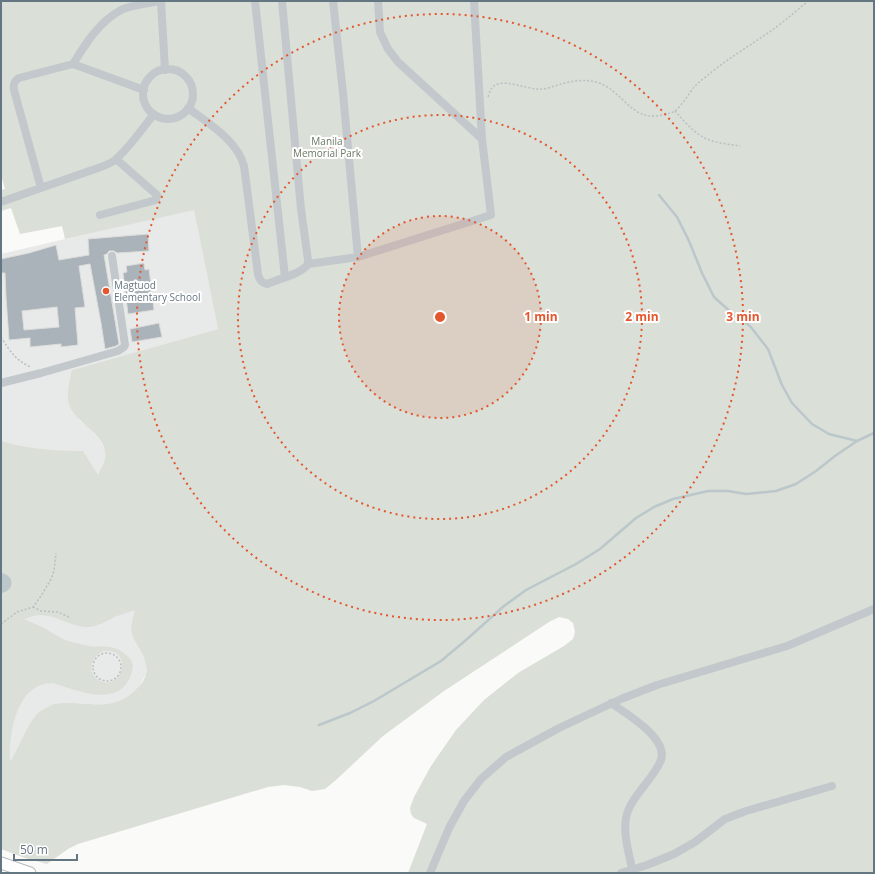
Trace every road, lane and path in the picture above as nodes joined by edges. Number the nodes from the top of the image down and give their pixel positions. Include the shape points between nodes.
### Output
1 (159, 1) edge
2 (255, 1) edge
3 (282, 1) edge
4 (333, 1) edge
5 (378, 1) edge
6 (474, 1) edge
7 (808, 1) edge
8 (74, 64) junction
9 (165, 70) junction
10 (144, 90) junction
11 (488, 100) dead end
12 (188, 108) junction
13 (675, 111) junction
14 (154, 114) junction
15 (482, 139) junction
16 (740, 146) dead end
17 (116, 159) junction
18 (41, 188) junction
19 (1, 202) edge
20 (100, 215) dead end
21 (112, 256) dead end
22 (358, 258) junction
23 (308, 264) junction
24 (285, 277) junction
25 (1, 337) edge
26 (41, 373) junction
27 (1, 383) edge
28 (56, 553) dead end
29 (33, 607) junction
30 (874, 609) edge
31 (69, 617) dead end
32 (1, 624) edge
33 (92, 664) joint
34 (611, 703) junction
35 (832, 786) dead end
36 (1, 863) edge
37 (632, 869) junction
38 (30, 873) edge
39 (430, 873) edge
40 (621, 873) edge

1 - 8 lane via 122,10 109,18 93,33
1 - 9 lane
2 - 24 lane
3 - 23 lane
4 - 22 lane
5 - 15 lane via 380,32 388,49 398,62
6 - 15 lane
7 - 13 path via 767,35 709,74
8 - 10 lane
8 - 18 lane via 19,78 13,84
9 - 10 lane via 151,76
9 - 12 lane via 180,73 191,84 193,94
10 - 14 lane via 145,104
11 - 13 path via 490,89 499,84 506,83 538,90 575,80 588,80 612,90 639,113 650,117
12 - 14 lane via 172,119
12 - 24 lane via 227,138 242,159 259,279 267,284
13 - 16 path via 703,137
14 - 17 lane
15 - 22 lane via 491,215
17 - 18 lane
17 - 20 lane via 157,195 156,200
18 - 19 lane
21 - 26 lane via 124,347 118,351
22 - 23 lane
23 - 24 lane via 299,272
25 - 26 path via 18,360
26 - 27 lane
28 - 29 path via 51,579
29 - 31 path
29 - 32 path via 17,612
30 - 34 lane via 787,646 657,685
33 - 33 path via 94,674 108,681 117,676 121,667 118,657 108,652 98,655
34 - 37 lane via 634,718 654,736 662,750 655,771 633,799 626,817 626,835
34 - 39 lane via 506,757 481,779 456,814
35 - 37 lane via 725,819 674,854
36 - 38 main road
37 - 40 lane

